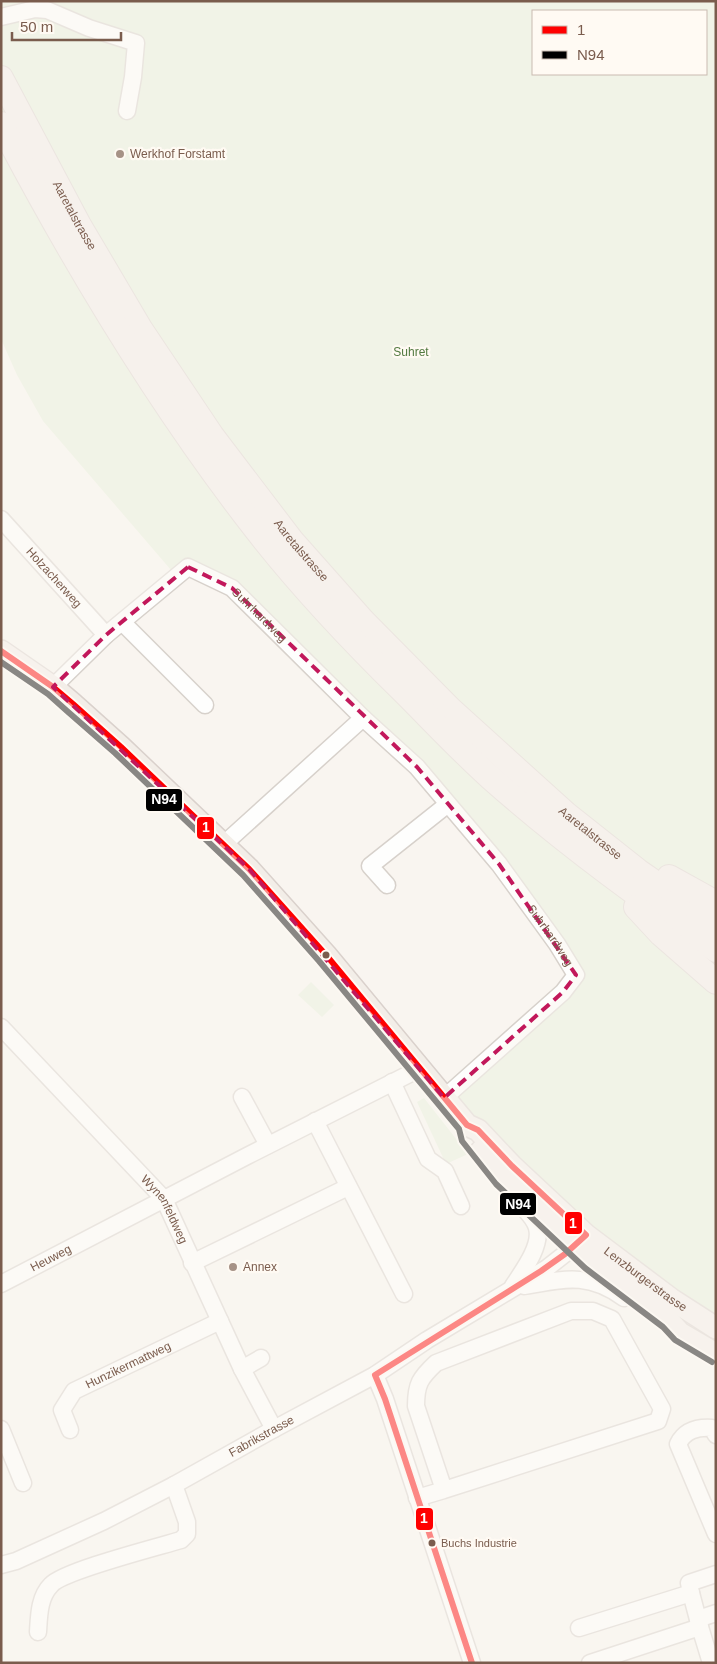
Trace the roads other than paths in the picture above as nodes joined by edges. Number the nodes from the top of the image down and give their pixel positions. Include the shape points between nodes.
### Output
1 (44, 6) edge
2 (1, 17) edge
3 (1, 78) edge
4 (126, 111) dead end
5 (1, 124) edge
6 (1, 519) edge
7 (123, 623) junction
8 (106, 635) junction
9 (1, 651) edge
10 (53, 687) junction
11 (205, 705) dead end
12 (364, 718) junction
13 (448, 804) junction
14 (566, 814) junction
15 (224, 844) junction
16 (605, 872) junction
17 (387, 885) dead end
18 (716, 903) edge
19 (716, 925) edge
20 (716, 950) edge
21 (716, 982) edge
22 (1, 1027) edge
23 (421, 1068) junction
24 (392, 1082) junction
25 (242, 1096) dead end
26 (444, 1098) junction
27 (315, 1121) junction
28 (467, 1125) junction
29 (268, 1145) junction
30 (503, 1178) junction
31 (348, 1187) junction
32 (164, 1200) junction
33 (461, 1206) dead end
34 (580, 1241) junction
35 (192, 1263) junction
36 (1, 1284) edge
37 (512, 1288) junction
38 (404, 1294) dead end
39 (220, 1321) junction
40 (716, 1328) edge
41 (680, 1333) junction
42 (716, 1354) edge
43 (261, 1358) dead end
44 (242, 1369) junction
45 (375, 1375) junction
46 (1, 1429) edge
47 (274, 1429) junction
48 (70, 1430) dead end
49 (716, 1435) edge
50 (23, 1483) dead end
51 (174, 1485) junction
52 (444, 1490) junction
53 (417, 1498) junction
54 (716, 1534) edge
55 (1, 1565) edge
56 (716, 1574) edge
57 (690, 1593) junction
58 (716, 1613) edge
59 (699, 1623) junction
60 (579, 1628) dead end
61 (38, 1632) dead end
62 (472, 1663) edge
63 (590, 1663) edge
64 (711, 1663) edge

1 - 2 street
1 - 4 street via 89,28 136,43
3 - 14 highway, Aaretalstrasse via 79,226 141,330 243,478 298,548 383,643
5 - 16 highway, Aaretalstrasse via 68,246 164,402 276,554 354,643 482,769
6 - 8 street, Holzacherweg
7 - 8 street, Suhrhardweg
7 - 11 street
7 - 12 street, Suhrhardweg via 188,567 232,588
8 - 10 street, Suhrhardweg
9 - 10 main road, Lenzburgerstrasse
10 - 15 main road, Lenzburgerstrasse
12 - 13 street, Suhrhardweg via 417,768
12 - 15 street
13 - 17 street via 370,866
13 - 26 street, Suhrhardweg via 499,864 576,975 563,992
14 - 18 highway
14 - 19 highway, Aaretalstrasse via 638,871
15 - 23 main road, Lenzburgerstrasse via 326,955
16 - 20 highway, Aaretalstrasse
16 - 21 highway via 661,934
22 - 32 street, Wynenfeldweg
23 - 24 street, Heuweg
23 - 26 main road, Lenzburgerstrasse
24 - 27 street, Heuweg
24 - 33 street via 428,1159 445,1171
25 - 29 street
26 - 28 main road, Lenzburgerstrasse
27 - 29 street, Heuweg
27 - 31 street
28 - 30 main road, Lenzburgerstrasse via 469,1136
28 - 34 main road, Lenzburgerstrasse via 478,1130
29 - 32 street, Heuweg
30 - 34 main road, Lenzburgerstrasse
30 - 37 street, Fabrikstrasse via 538,1230 530,1258
31 - 35 street
31 - 38 street
32 - 35 street, Wynenfeldweg
32 - 36 street, Heuweg
34 - 37 street, Fabrikstrasse via 547,1268
34 - 40 main road, Lenzburgerstrasse
34 - 41 main road, Lenzburgerstrasse via 629,1292
35 - 39 street, Wynenfeldweg
37 - 41 street, Fabrikstrasse via 576,1278 596,1282
37 - 45 street, Fabrikstrasse
39 - 44 street, Wynenfeldweg
39 - 48 street, Hunzikermattweg via 74,1391 62,1410
41 - 42 main road, Lenzburgerstrasse
43 - 44 street
44 - 47 street, Wynenfeldweg
45 - 47 street, Fabrikstrasse
45 - 53 street
46 - 50 street
47 - 51 street, Fabrikstrasse
49 - 54 street via 712,1428 699,1427 682,1435 678,1444
51 - 55 street, Fabrikstrasse via 104,1521
51 - 61 street via 187,1522 187,1534 181,1540 72,1573 51,1584 40,1605
52 - 52 street via 658,1421 662,1409 612,1319 593,1311 571,1311 436,1363 422,1375 416,1406
52 - 53 street
53 - 62 street
56 - 57 street via 689,1583
57 - 59 street
57 - 60 street
58 - 59 street
59 - 63 street
59 - 64 street

